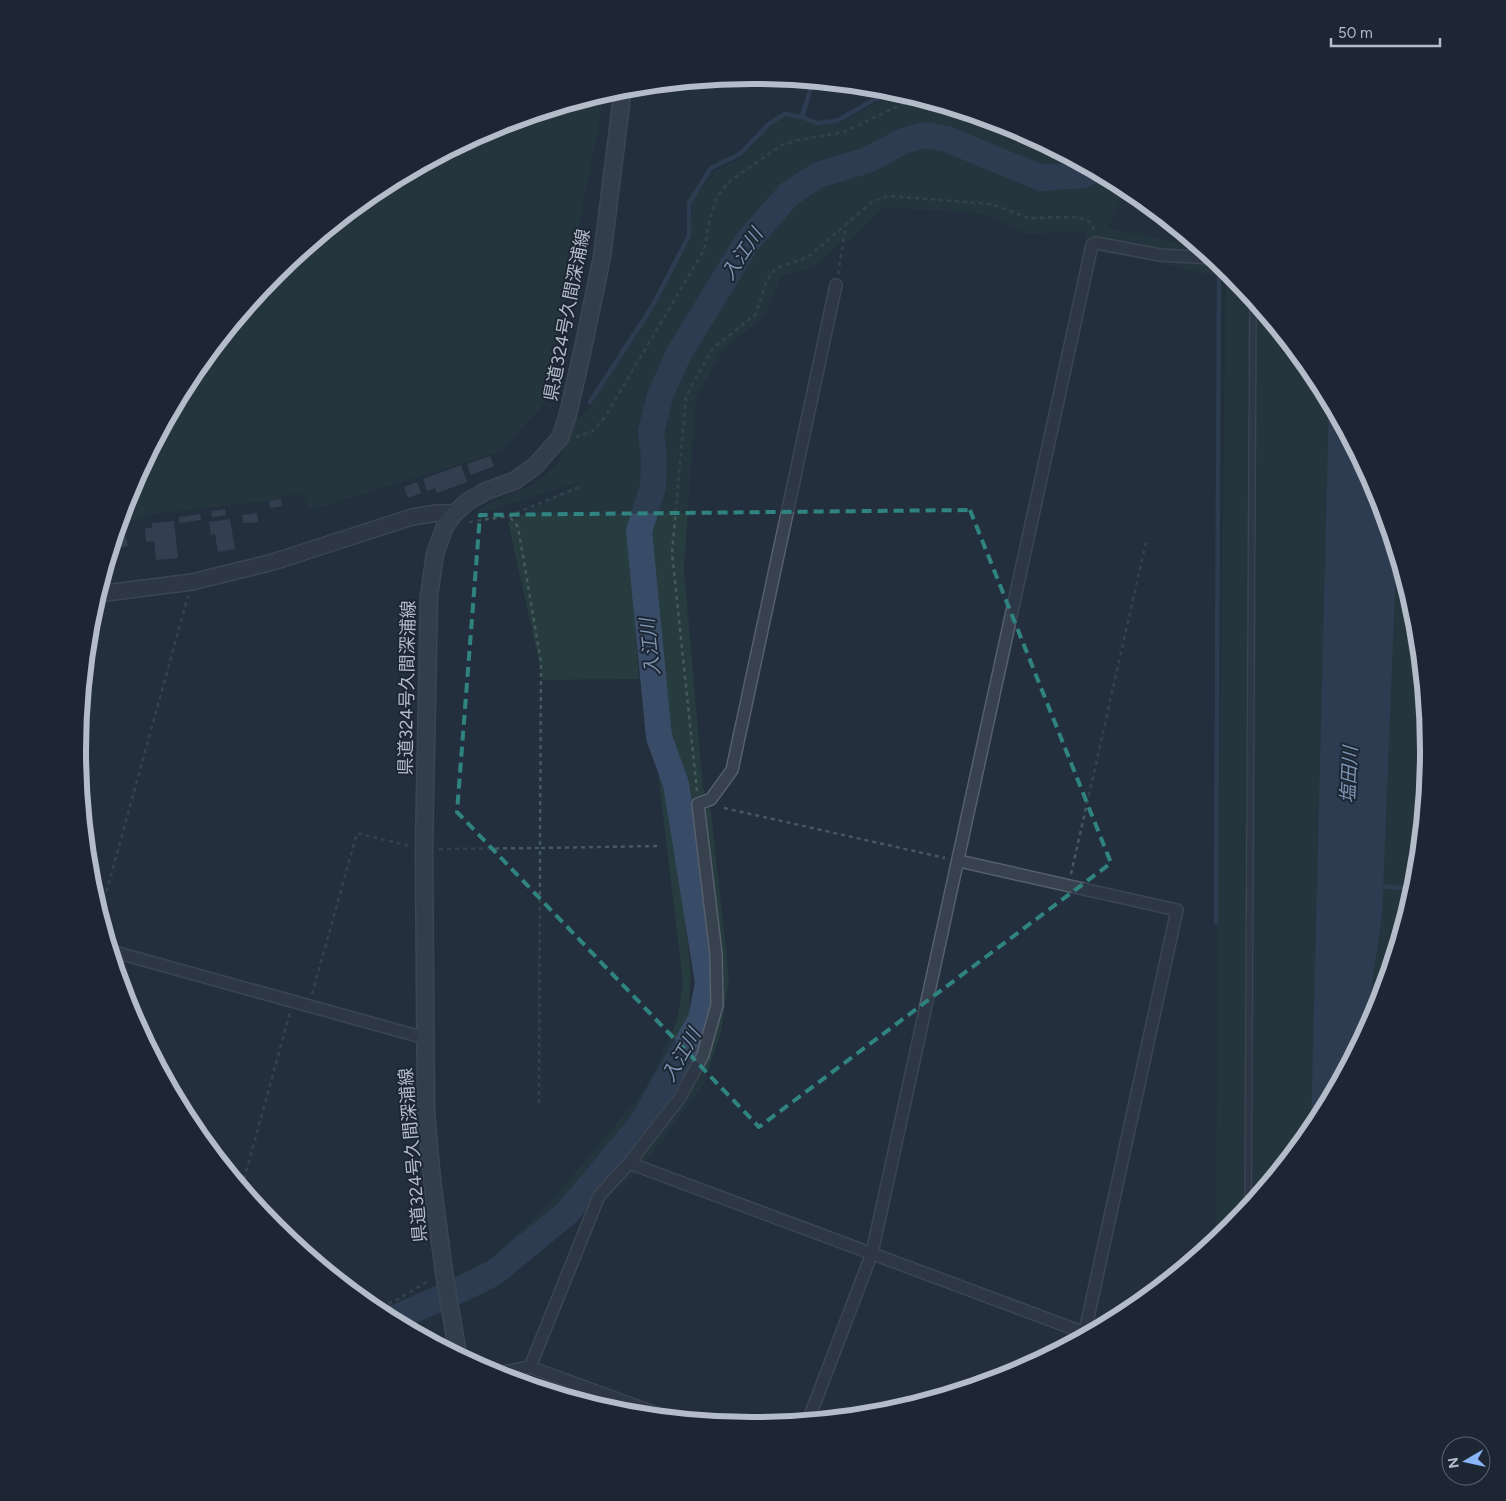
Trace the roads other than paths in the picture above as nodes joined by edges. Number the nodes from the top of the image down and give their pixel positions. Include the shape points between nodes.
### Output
1 (622, 97) edge
2 (1202, 257) edge
3 (836, 285) road end
4 (1253, 310) edge
5 (450, 520) junction
6 (105, 593) edge
7 (959, 861) junction
8 (118, 953) edge
9 (424, 1038) junction
10 (629, 1163) junction
11 (1248, 1196) edge
12 (872, 1253) junction
13 (1085, 1328) edge
14 (1077, 1332) edge
15 (457, 1347) edge
16 (530, 1367) junction
17 (510, 1371) edge
18 (636, 1406) edge
19 (810, 1415) edge

1 - 5 main road, 県道324号久間深浦線 via 602,257 560,438 535,466 514,481 473,498
2 - 7 street via 1092,245
3 - 10 street via 732,770 711,799 698,804 716,954 717,1005 703,1054 679,1100
4 - 11 lane
5 - 6 street via 437,513 412,517 273,562 192,582
5 - 9 main road, 県道324号久間深浦線 via 435,554 429,596
7 - 12 street
7 - 13 street via 1177,910
8 - 9 street
9 - 15 main road, 県道324号久間深浦線 via 432,1180
10 - 12 street
10 - 16 street via 599,1196
12 - 14 street
12 - 19 street
16 - 17 street
16 - 18 street

